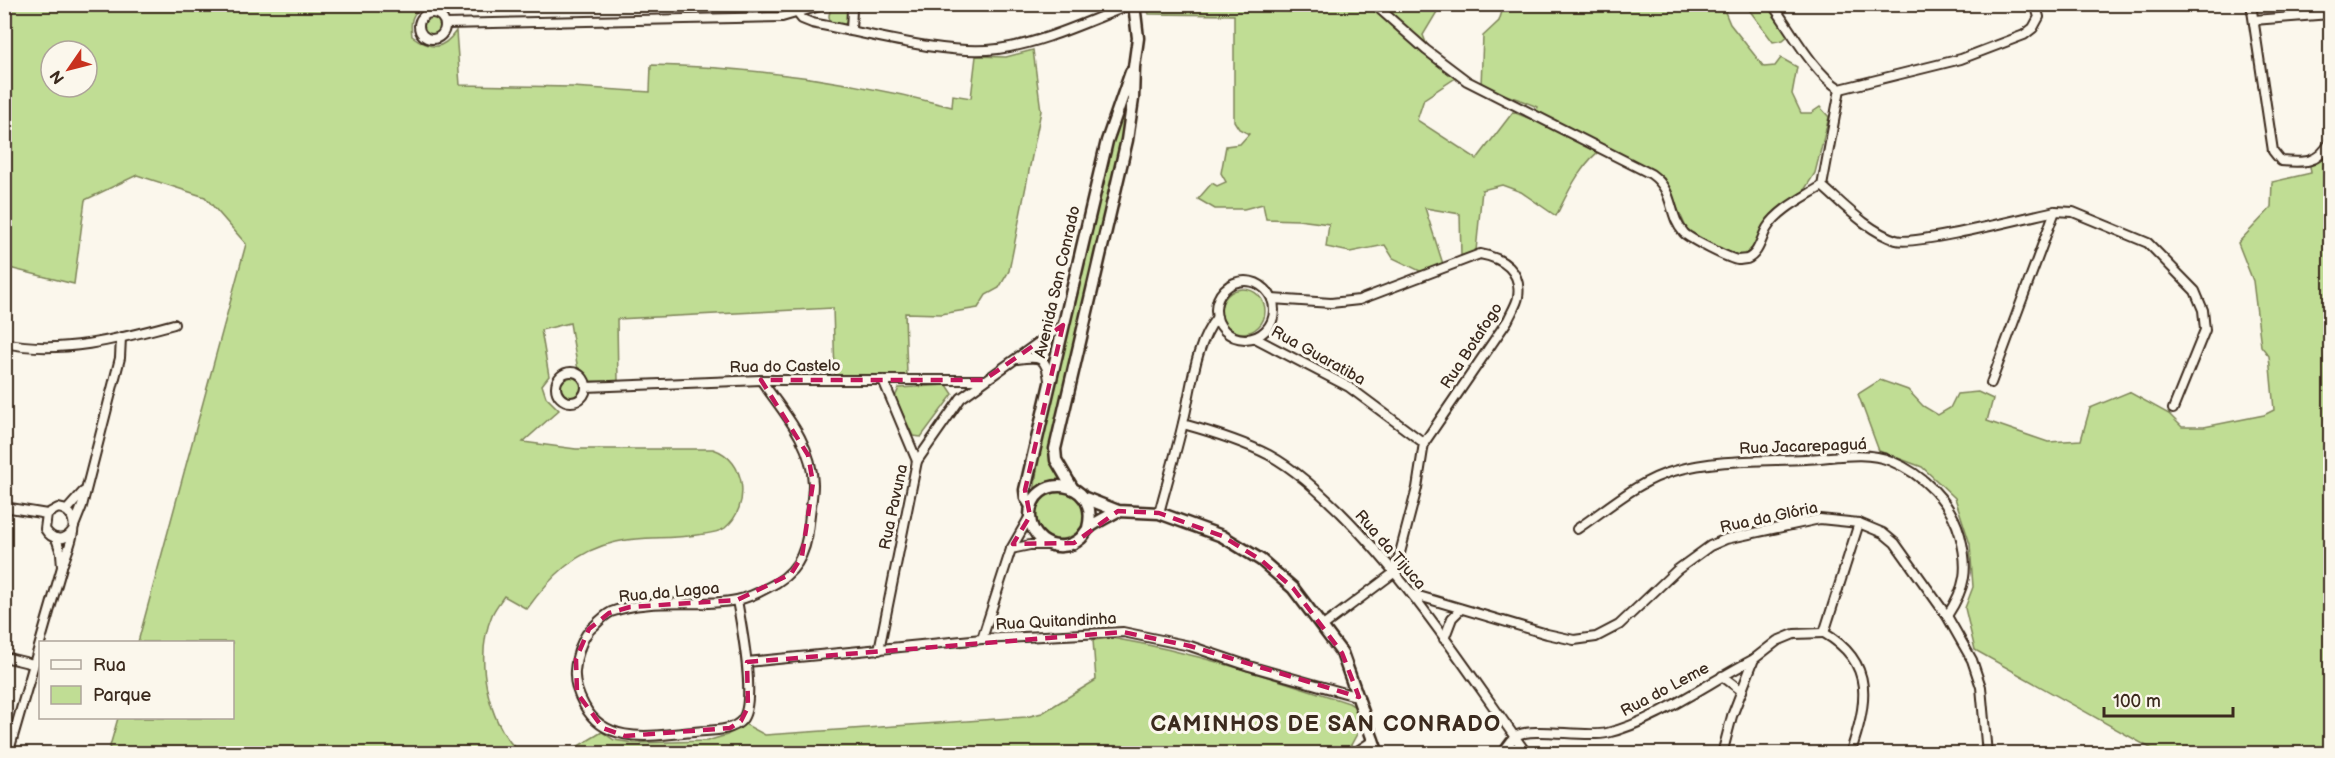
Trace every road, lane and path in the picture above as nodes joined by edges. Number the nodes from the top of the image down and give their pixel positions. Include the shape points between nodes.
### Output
1 (827, 4) edge
2 (848, 4) edge
3 (1133, 4) edge
4 (1374, 4) edge
5 (1772, 4) edge
6 (2035, 4) edge
7 (2252, 4) edge
8 (798, 14) junction
9 (2331, 14) edge
10 (2254, 20) junction
11 (445, 24) dead end
12 (851, 30) junction
13 (1134, 67) junction
14 (1840, 89) junction
15 (2331, 142) edge
16 (1822, 186) junction
17 (2055, 211) junction
18 (1272, 299) junction
19 (1217, 317) junction
20 (174, 324) dead end
21 (1063, 325) junction
22 (121, 338) junction
23 (1255, 338) junction
24 (4, 344) edge
25 (1016, 359) junction
26 (761, 380) junction
27 (883, 380) junction
28 (984, 380) junction
29 (1050, 382) junction
30 (1991, 383) dead end
31 (586, 387) dead end
32 (2173, 409) dead end
33 (1183, 424) junction
34 (1424, 443) junction
35 (917, 461) junction
36 (86, 488) junction
37 (1073, 489) junction
38 (1085, 498) junction
39 (4, 507) edge
40 (67, 510) junction
41 (19, 511) junction
42 (1030, 511) junction
43 (1118, 511) junction
44 (1159, 513) junction
45 (47, 514) junction
46 (1859, 523) junction
47 (74, 528) junction
48 (1088, 528) junction
49 (45, 529) junction
50 (1577, 530) dead end
51 (56, 538) junction
52 (1053, 545) junction
53 (1011, 549) junction
54 (62, 567) junction
55 (1395, 572) junction
56 (1412, 594) junction
57 (737, 600) junction
58 (1461, 609) junction
59 (1947, 616) junction
60 (1323, 626) junction
61 (1824, 633) junction
62 (982, 639) junction
63 (1444, 639) junction
64 (40, 641) edge
65 (39, 644) edge
66 (879, 650) junction
67 (4, 657) edge
68 (1754, 659) junction
69 (747, 662) junction
70 (33, 664) junction
71 (1722, 676) junction
72 (1742, 691) junction
73 (1359, 697) junction
74 (1514, 737) junction
75 (1374, 740) junction
76 (8, 753) edge
77 (1353, 753) edge
78 (1378, 753) edge
79 (1502, 753) edge
80 (1527, 753) edge
81 (1722, 753) edge
82 (1850, 753) edge
83 (1988, 753) edge

1 - 8 street
2 - 12 street via 852,10
3 - 12 street via 995,50 945,48
3 - 13 street, Avenida San Conrado via 1138,38
4 - 16 street via 1467,81 1651,174 1667,190 1684,232 1739,261 1757,251 1767,228 1781,212
5 - 14 street via 1810,58
6 - 14 street via 2039,17 2025,34 1961,58
7 - 10 street
8 - 11 street
8 - 12 street via 812,23
9 - 10 street
10 - 15 street via 2273,151 2281,160 2304,164 2319,156
13 - 21 street, Avenida San Conrado via 1107,141
13 - 37 street, Avenida San Conrado via 1127,140 1055,449 1056,460
14 - 16 street
16 - 17 street via 1878,232 1899,241
17 - 30 street
17 - 32 street via 2073,212 2148,243 2195,291 2204,310 2205,330
18 - 19 street via 1259,285 1231,285 1218,298
18 - 23 street via 1270,325
18 - 34 street, Rua Botafogo via 1331,303 1359,300 1480,254 1495,257 1510,268 1517,280 1518,298 1508,320
19 - 23 street via 1227,333 1236,338
19 - 33 street via 1201,348
20 - 22 street
21 - 25 street, Rua Pavuna
21 - 29 street, Avenida San Conrado
22 - 24 street via 44,349
22 - 36 street via 120,358
23 - 34 street, Rua Guaratiba via 1349,387
25 - 28 street, Rua Pavuna
25 - 29 street via 1042,359
26 - 27 street, Rua do Castelo
26 - 31 street, Rua do Castelo
26 - 57 street, Rua da Lagoa via 794,426 808,455 813,483 809,531 802,556 791,574
27 - 28 street, Rua do Castelo
27 - 35 street
28 - 35 street, Rua Pavuna via 961,398
29 - 42 street, Avenida San Conrado via 1025,490
33 - 44 street
33 - 55 street, Rua da Tijuca via 1240,442 1297,474
34 - 55 street, Rua Botafogo via 1417,488
35 - 66 street, Rua Pavuna
36 - 40 street
36 - 47 street
37 - 38 street
37 - 42 street via 1053,486 1044,490
38 - 43 street
38 - 48 street
39 - 41 street
40 - 45 street via 54,509
40 - 47 street via 73,517
41 - 45 street
41 - 49 street via 36,519
42 - 52 street via 1036,535
42 - 53 street
43 - 44 street
43 - 48 street
44 - 60 street via 1222,536 1261,560 1293,588
45 - 49 street
46 - 58 street, Rua da Glória via 1820,519 1725,539 1677,570 1619,625 1596,637 1574,640
46 - 59 street, Rua da Glória via 1895,543
46 - 61 street
47 - 51 street via 66,537
47 - 54 street
48 - 52 street via 1074,543
49 - 51 street
50 - 59 street, Rua Jacarepaguá via 1650,480 1701,464 1846,456 1890,460 1917,476 1939,496 1956,521 1966,577
51 - 54 street
52 - 53 street
53 - 62 street
54 - 64 street
55 - 56 street, Rua da Tijuca
55 - 60 street
56 - 58 street, Rua da Glória
56 - 63 street, Rua da Tijuca
57 - 69 street, Rua da Lagoa
57 - 69 street, Rua da Lagoa via 630,607 609,613 589,629 576,659 577,693 588,714 603,728 625,736 730,728 741,721 747,707
58 - 63 street via 1452,618
59 - 83 street, Rua da Glória via 1972,660 1981,687
60 - 73 street via 1342,653
61 - 68 street, Rua do Leme via 1794,634 1777,641
61 - 82 street via 1855,659 1863,676 1865,694
62 - 66 street, Rua Quitandinha
62 - 73 street, Rua Quitandinha via 1123,632 1190,646
63 - 74 street, Rua da Tijuca
65 - 70 street
66 - 69 street, Rua Quitandinha
67 - 70 street
68 - 71 street, Rua do Leme
68 - 72 street
70 - 76 street
71 - 72 street, Rua do Leme
71 - 74 street, Rua do Leme via 1628,727 1605,734 1533,731
72 - 81 street
73 - 75 street
74 - 79 street
74 - 80 street, Rua da Tijuca
75 - 77 street
75 - 78 street

